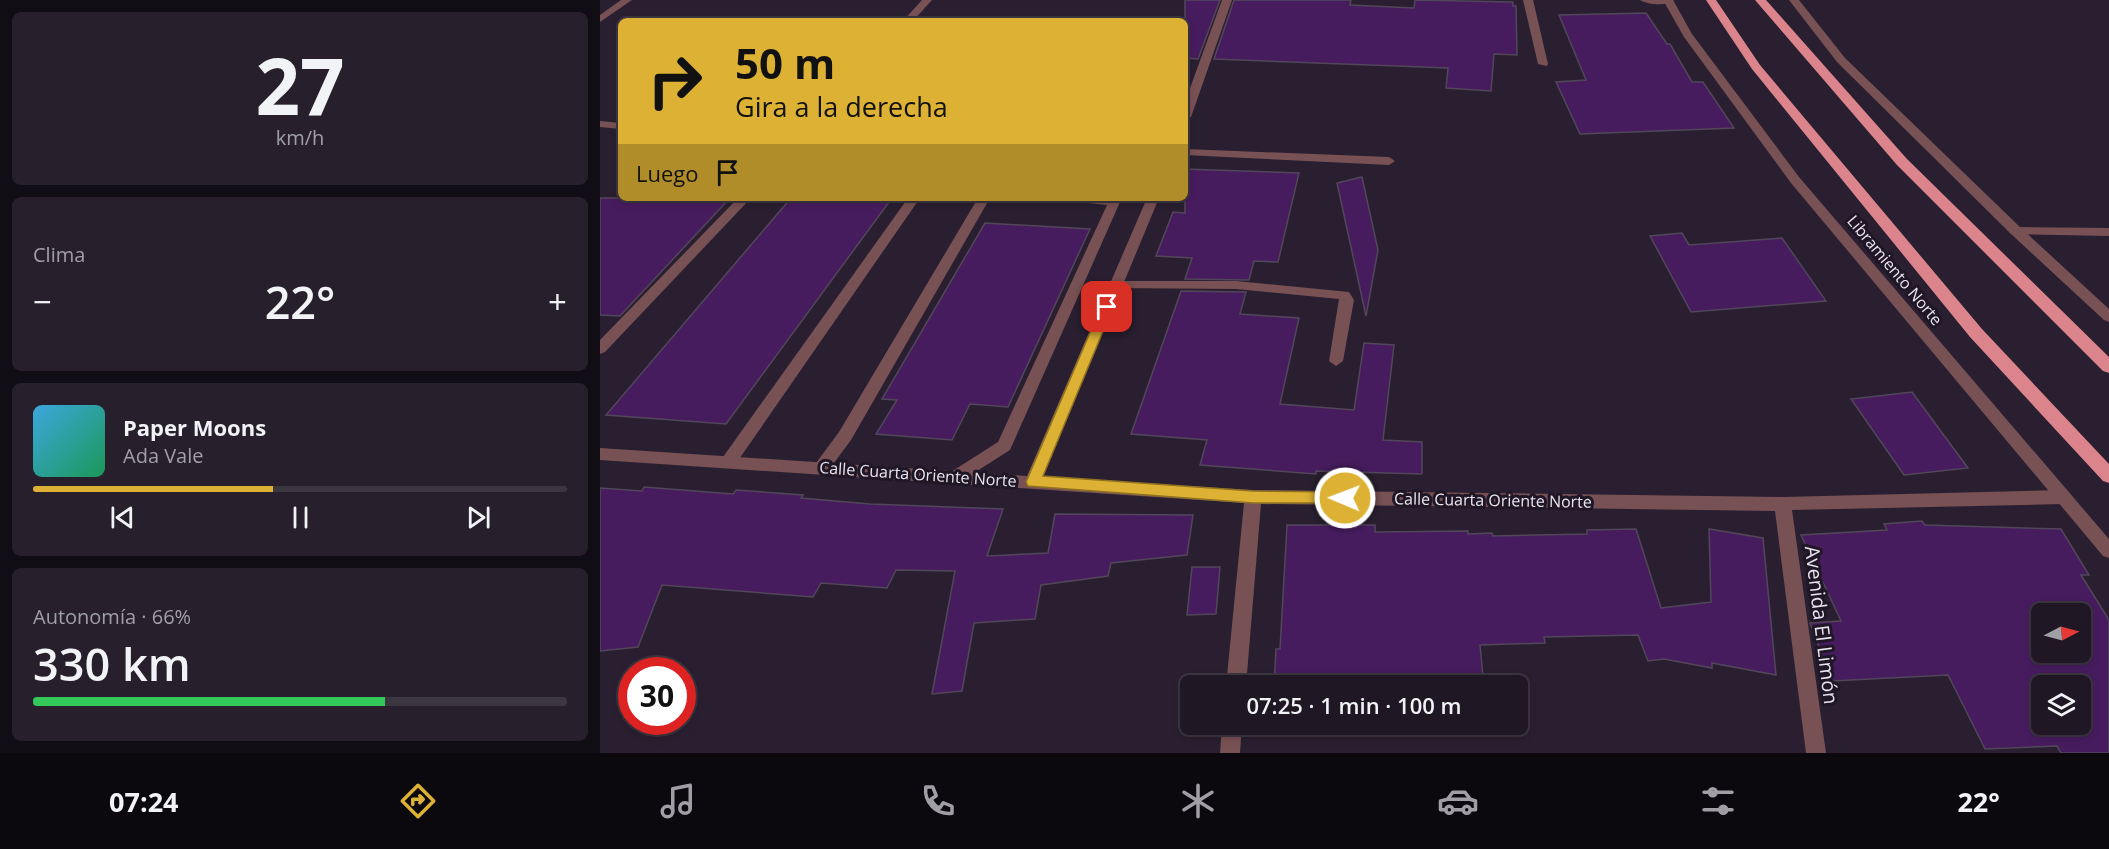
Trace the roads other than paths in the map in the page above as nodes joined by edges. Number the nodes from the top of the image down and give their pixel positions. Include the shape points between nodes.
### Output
1 (627, 0) edge
2 (927, 0) edge
3 (1227, 0) edge
4 (1528, 0) edge
5 (1645, 0) edge
6 (1711, 0) edge
7 (1760, 0) edge
8 (1794, 0) edge
9 (1668, 1) edge
10 (911, 18) edge
11 (600, 19) edge
12 (1543, 64) dead end
13 (1188, 109) edge
14 (600, 124) edge
15 (618, 126) edge
16 (1188, 152) edge
17 (1389, 161) dead end
18 (743, 201) edge
19 (912, 201) edge
20 (982, 201) edge
21 (1105, 201) edge
22 (1152, 201) edge
23 (2016, 231) junction
24 (2109, 232) edge
25 (1116, 285) junction
26 (2109, 317) edge
27 (600, 349) edge
28 (1336, 361) dead end
29 (2109, 367) edge
30 (600, 454) edge
31 (729, 461) junction
32 (822, 467) junction
33 (957, 476) junction
34 (2109, 476) edge
35 (1033, 482) junction
36 (1253, 497) junction
37 (2063, 497) junction
38 (1784, 504) junction
39 (2109, 551) edge
40 (1237, 675) edge
41 (1231, 735) edge
42 (1230, 753) edge
43 (1815, 753) edge

1 - 11 street
2 - 10 street
3 - 13 street
4 - 12 street
5 - 9 street
6 - 34 highway, Libramiento Norte via 1756,67 1976,333
7 - 29 highway via 1902,162
8 - 23 street via 1841,60
9 - 37 street, Libramiento Norte via 1687,35 1795,180
14 - 15 street
16 - 17 street
18 - 27 street
19 - 31 street
20 - 32 street via 845,436
21 - 33 street via 1114,202 1004,446
22 - 25 street
23 - 24 street
23 - 26 street
25 - 28 street via 1236,285 1344,295 1347,300
25 - 35 street
30 - 31 street, Calle Cuarta Oriente Norte
31 - 32 street, Calle Cuarta Oriente Norte
32 - 33 street, Calle Cuarta Oriente Norte
33 - 35 street, Calle Cuarta Oriente Norte
35 - 36 street, Calle Cuarta Oriente Norte
36 - 38 street, Calle Cuarta Oriente Norte
36 - 40 street
37 - 38 street, Calle Cuarta Oriente Norte
37 - 39 street, Libramiento Norte
38 - 43 street, Avenida El Limón
41 - 42 street

